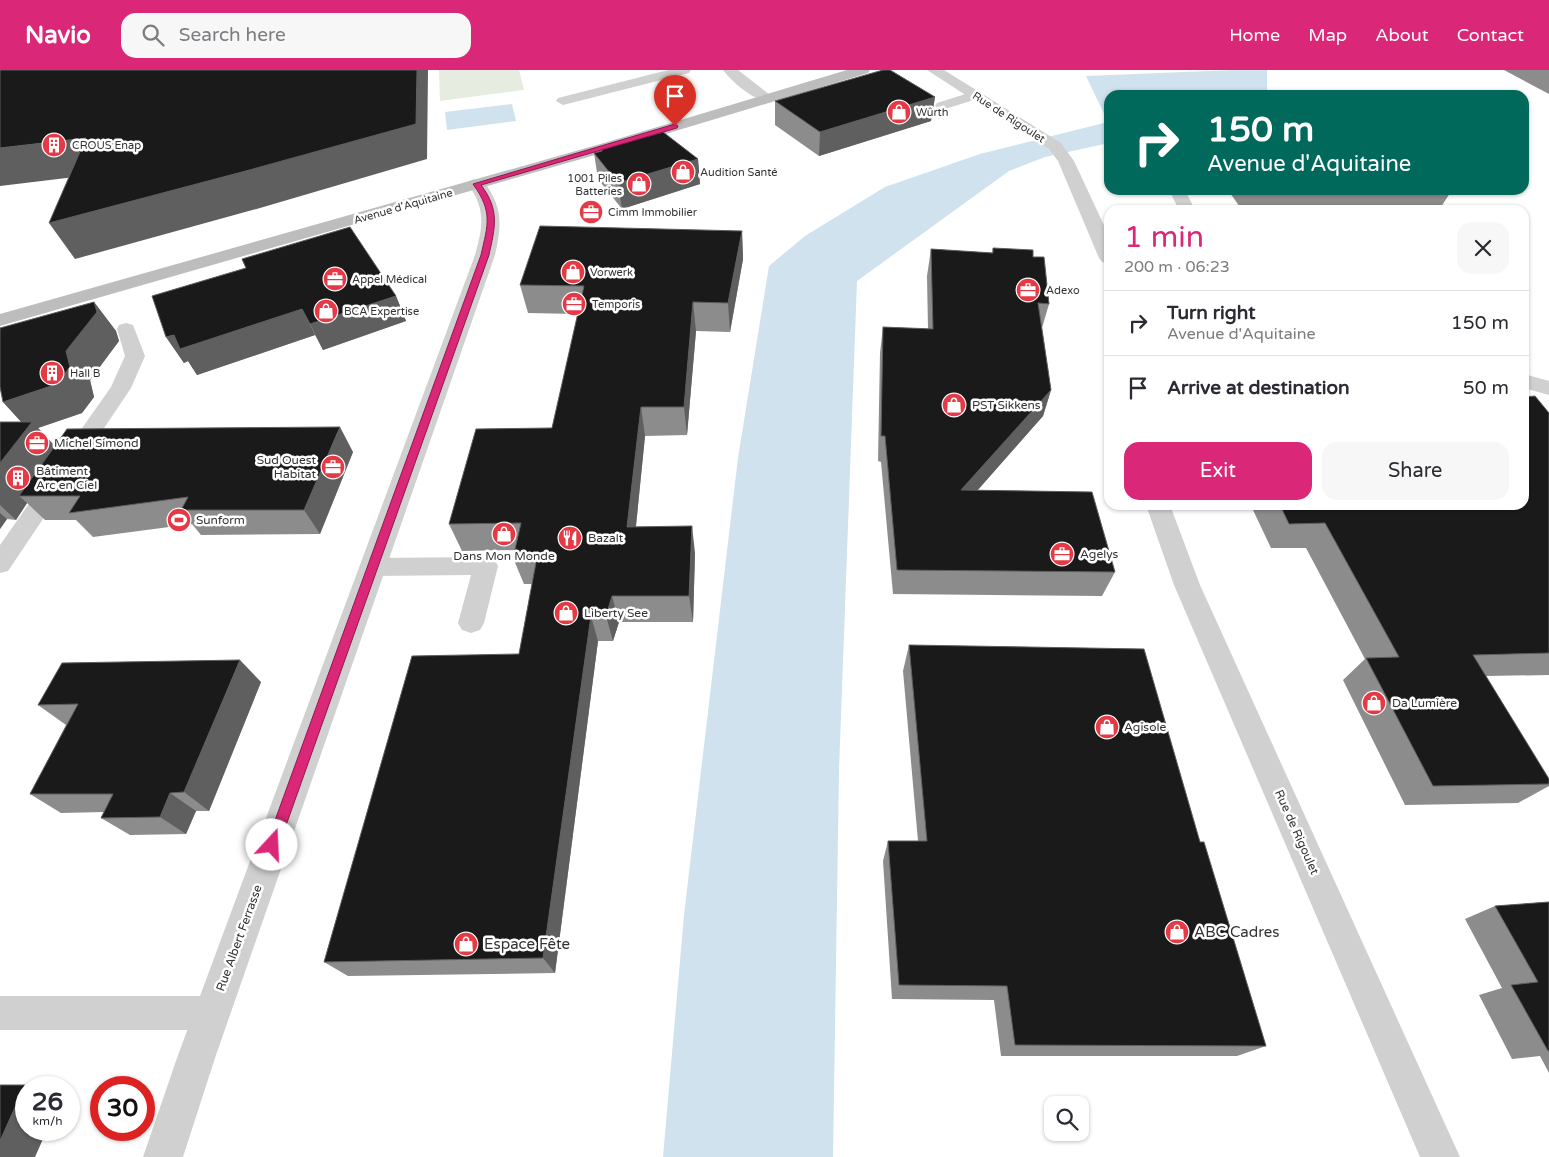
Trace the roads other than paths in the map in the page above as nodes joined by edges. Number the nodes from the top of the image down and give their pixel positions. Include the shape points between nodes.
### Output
1 (684, 70) edge
2 (730, 70) edge
3 (863, 70) edge
4 (934, 70) edge
5 (975, 95) junction
6 (767, 98) junction
7 (563, 101) dead end
8 (942, 106) dead end
9 (476, 184) junction
10 (1104, 246) edge
11 (0, 320) edge
12 (126, 329) dead end
13 (1529, 382) edge
14 (1549, 388) edge
15 (1160, 510) edge
16 (0, 564) edge
17 (372, 566) junction
18 (471, 623) dead end
19 (0, 1013) edge
20 (212, 1013) junction
21 (162, 1157) edge
22 (1440, 1157) edge

1 - 7 lane
2 - 6 lane
3 - 6 street, Avenue d'Aquitaine
4 - 5 street, Rue de Rigoulet
5 - 8 lane
5 - 10 street, Rue de Rigoulet via 1054,146 1066,162
6 - 9 street, Avenue d'Aquitaine
9 - 11 street, Avenue d'Aquitaine
9 - 17 street, Rue Albert Ferrasse via 487,198 491,214 485,255
12 - 16 lane via 135,356 121,388
13 - 14 street
15 - 22 street, Rue de Rigoulet via 1187,585
17 - 18 lane via 486,566
17 - 20 street, Rue Albert Ferrasse
19 - 20 lane
20 - 21 street, Rue Albert Ferrasse

